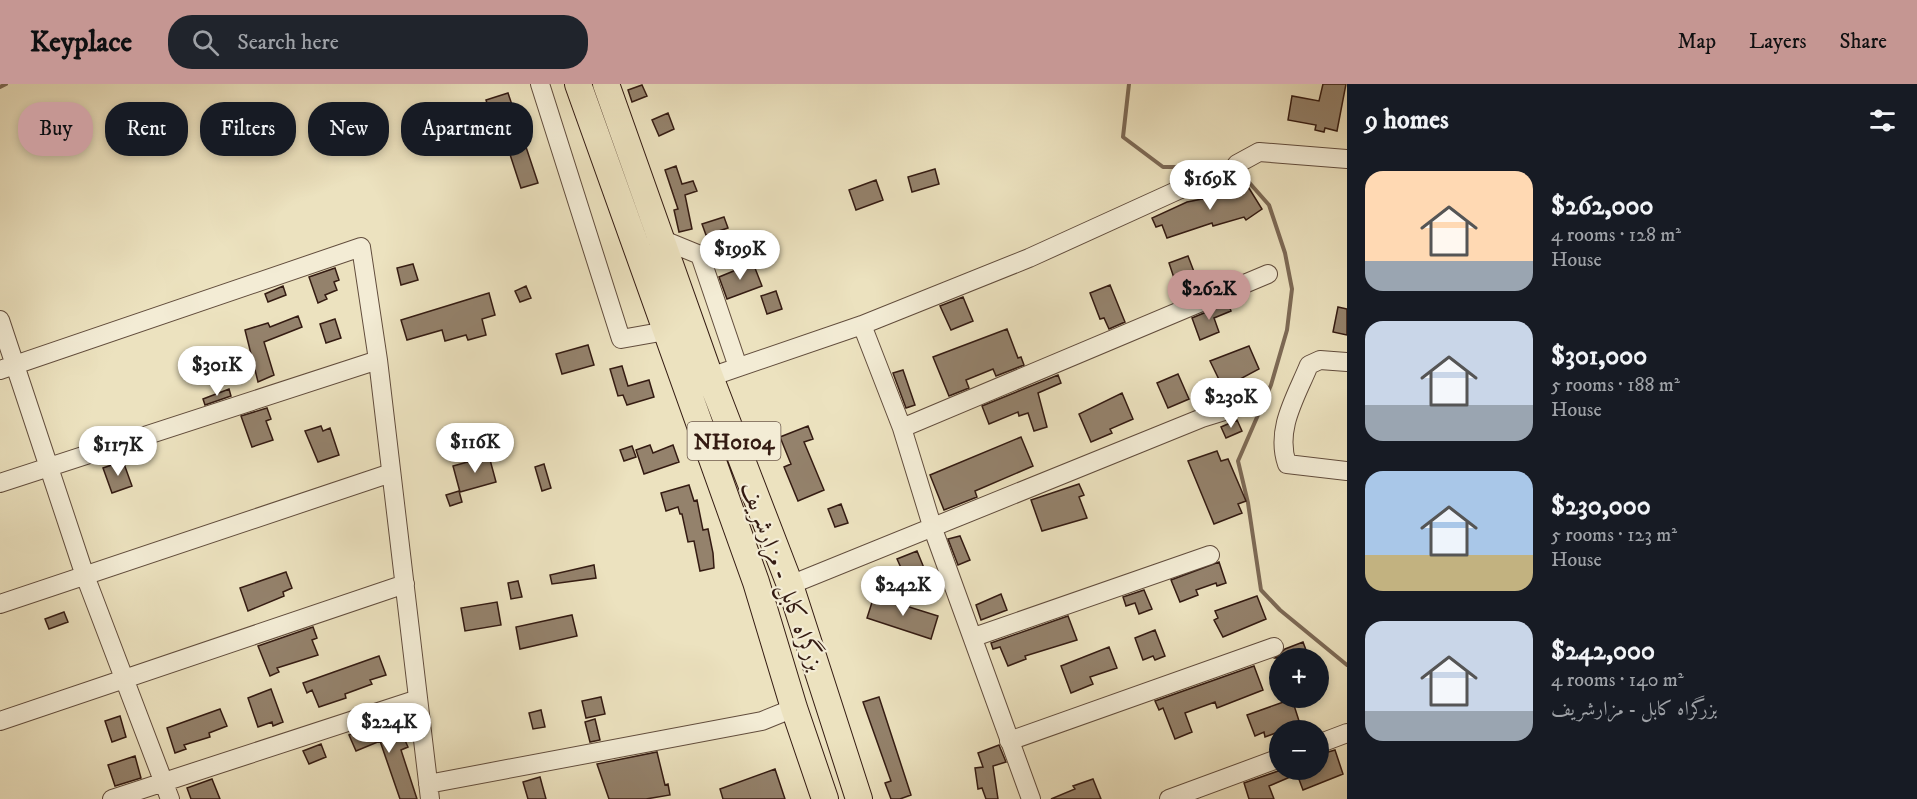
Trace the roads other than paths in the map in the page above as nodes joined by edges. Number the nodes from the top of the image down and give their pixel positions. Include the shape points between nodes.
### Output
1 (540, 84) edge
2 (578, 84) edge
3 (606, 84) edge
4 (1347, 159) edge
5 (661, 239) junction
6 (1268, 274) dead end
7 (0, 320) edge
8 (862, 325) junction
9 (666, 331) junction
10 (378, 360) junction
11 (1347, 362) edge
12 (8, 368) edge
13 (738, 368) junction
14 (710, 377) junction
15 (1247, 404) dead end
16 (902, 428) junction
17 (47, 466) junction
18 (1347, 471) edge
19 (392, 473) junction
20 (0, 483) edge
21 (933, 530) junction
22 (1210, 555) dead end
23 (84, 573) junction
24 (405, 584) junction
25 (790, 585) junction
26 (0, 604) edge
27 (974, 637) junction
28 (1274, 647) dead end
29 (125, 677) junction
30 (418, 699) junction
31 (794, 708) junction
32 (0, 721) edge
33 (1347, 733) edge
34 (1329, 740) edge
35 (1009, 741) junction
36 (1269, 762) edge
37 (163, 781) junction
38 (429, 792) edge
39 (112, 799) edge
40 (170, 799) edge
41 (825, 799) edge
42 (859, 799) edge
43 (1031, 799) edge
44 (1169, 799) edge

1 - 9 street via 621,339
2 - 9 highway, بزرگراه کابل - مزارشریف / NH0104
3 - 5 highway, بزرگراه کابل - مزارشریف / NH0104
4 - 8 street via 1259,152 1207,187 1185,187 1029,258
5 - 13 street via 700,255
5 - 14 highway, بزرگراه کابل - مزارشریف / NH0104
6 - 16 street
7 - 12 street
8 - 13 street
8 - 16 street
9 - 31 highway, بزرگراه کابل - مزارشریف / NH0104 via 756,582
10 - 12 street via 362,247
10 - 17 street
10 - 19 street
11 - 18 street via 1320,360 1309,365 1282,431 1287,464
12 - 17 street
13 - 14 street
14 - 25 highway, بزرگراه کابل - مزارشریف / NH0104
15 - 21 street via 1202,418
16 - 21 street
17 - 20 street
17 - 23 street
19 - 23 street
19 - 24 street
21 - 25 street
21 - 27 street
22 - 27 street
23 - 26 street
23 - 29 street
24 - 29 street
24 - 30 street
25 - 42 highway, بزرگراه کابل - مزارشریف / NH0104
27 - 35 street
28 - 35 street
29 - 32 street
29 - 37 street
30 - 37 street
30 - 38 street
31 - 38 street via 762,721
31 - 41 highway, بزرگراه کابل - مزارشریف / NH0104
33 - 34 street
35 - 43 street
36 - 44 street
37 - 39 street
37 - 40 street

